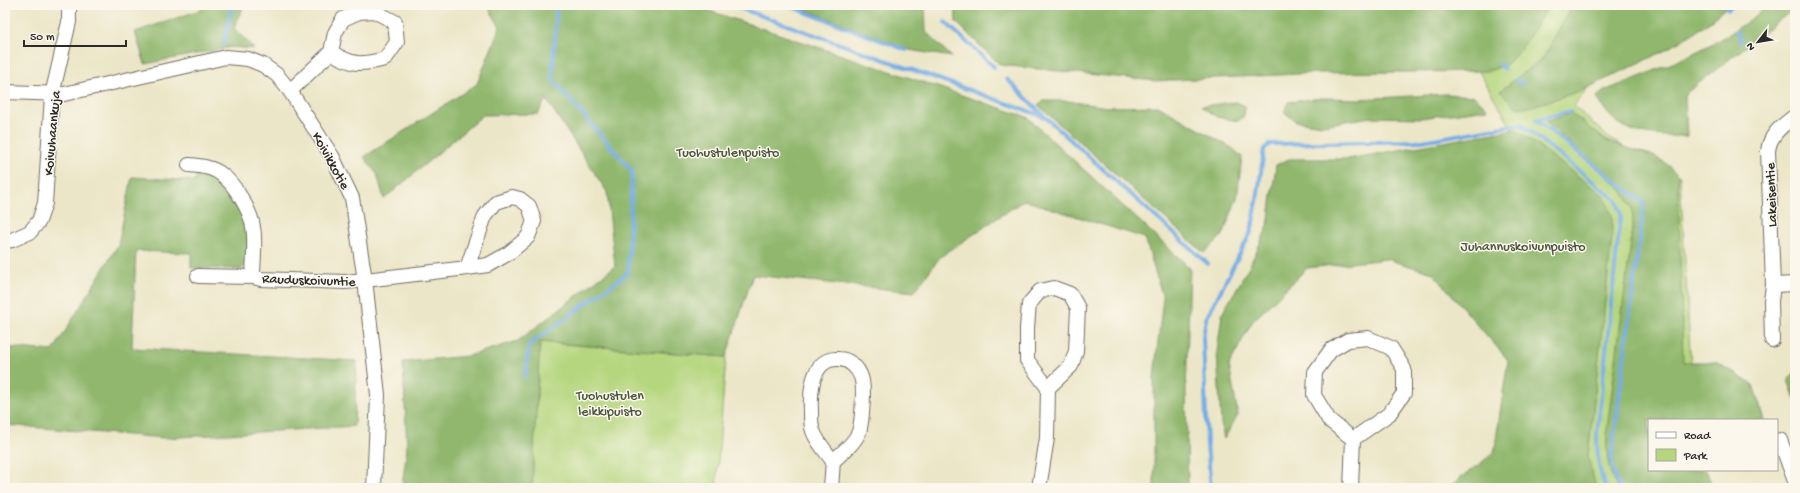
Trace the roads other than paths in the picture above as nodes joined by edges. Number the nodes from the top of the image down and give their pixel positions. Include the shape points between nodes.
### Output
1 (69, 5) edge
2 (331, 52) junction
3 (290, 91) junction
4 (5, 92) edge
5 (52, 95) junction
6 (1795, 116) edge
7 (189, 165) dead end
8 (5, 241) edge
9 (467, 268) junction
10 (198, 276) dead end
11 (253, 276) junction
12 (365, 280) junction
13 (1795, 284) edge
14 (1773, 285) junction
15 (1772, 340) dead end
16 (1048, 388) junction
17 (1353, 439) junction
18 (1780, 440) dead end
19 (833, 461) junction
20 (1795, 481) edge
21 (374, 488) edge
22 (831, 488) edge
23 (1039, 488) edge
24 (1351, 488) edge

1 - 5 street, Koivuhaankuja via 69,22
2 - 2 street via 342,60 363,65 385,59 396,42 395,22 374,12 359,12 343,19 335,33
2 - 3 street
3 - 5 street, Koivikkotie via 277,75 262,65 226,57
3 - 12 street, Koivikkotie via 332,156 352,198
4 - 5 street, Koivikkotie
5 - 8 street, Koivuhaankuja via 45,203 39,221 30,232
6 - 14 street, Lakeisentie via 1774,134 1769,142
7 - 11 street, Rauduskoivuntie via 205,167 222,174 247,208 254,226
9 - 9 street, Rauduskoivuntie via 488,265 509,253 528,237 534,222 529,206 512,197 496,202 485,216
9 - 12 street, Rauduskoivuntie
10 - 11 street, Rauduskoivuntie
11 - 12 street, Rauduskoivuntie via 322,281
12 - 21 street, Koivikkotie via 378,395
13 - 14 street
14 - 15 street, Lakeisentie
16 - 16 street via 1071,366 1076,351 1078,308 1070,294 1054,288 1040,291 1029,304 1027,328 1027,360
16 - 23 street via 1046,438
17 - 17 street via 1388,414 1404,393 1404,369 1391,348 1368,338 1348,340 1331,350 1315,372 1314,395 1330,420
17 - 24 street
18 - 20 street
19 - 19 street via 849,447 859,431 863,402 861,377 850,362 841,359 830,359 820,367 814,377 810,398 812,430
19 - 22 street

